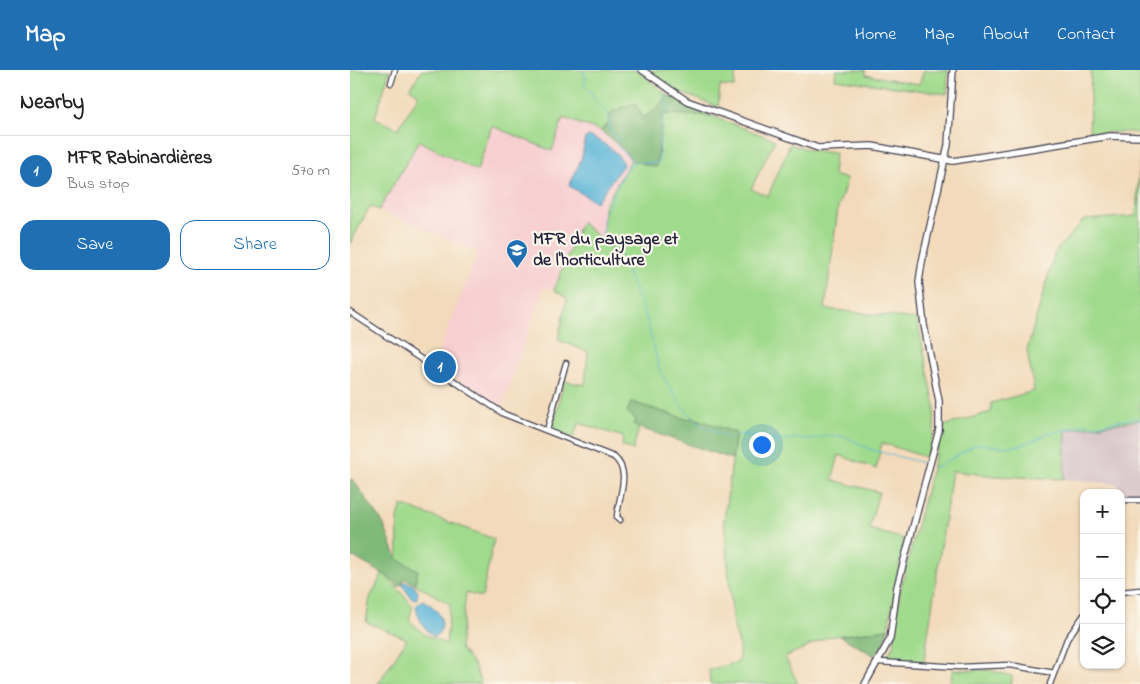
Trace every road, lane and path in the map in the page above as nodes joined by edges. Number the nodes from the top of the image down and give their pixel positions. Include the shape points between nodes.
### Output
1 (395, 70) edge
2 (642, 70) edge
3 (953, 70) edge
4 (391, 83) dead end
5 (1140, 137) edge
6 (945, 160) junction
7 (350, 312) edge
8 (566, 363) dead end
9 (547, 430) junction
10 (1140, 500) edge
11 (1125, 501) edge
12 (620, 520) dead end
13 (1140, 590) edge
14 (1125, 592) edge
15 (1080, 620) edge
16 (879, 662) junction
17 (1054, 673) junction
18 (865, 684) edge
19 (1050, 684) edge

1 - 4 street
2 - 6 street via 687,101 808,146 872,146
3 - 6 street
5 - 6 street via 1110,136
6 - 16 street via 919,282 939,401 939,430 897,587 890,639
7 - 9 street via 504,414
8 - 9 street
9 - 12 street via 614,457 620,463 624,476 617,517
10 - 11 street via 1129,498
13 - 14 street
15 - 17 street via 1073,628
16 - 17 street via 959,667 1010,665
16 - 18 street
17 - 19 street

